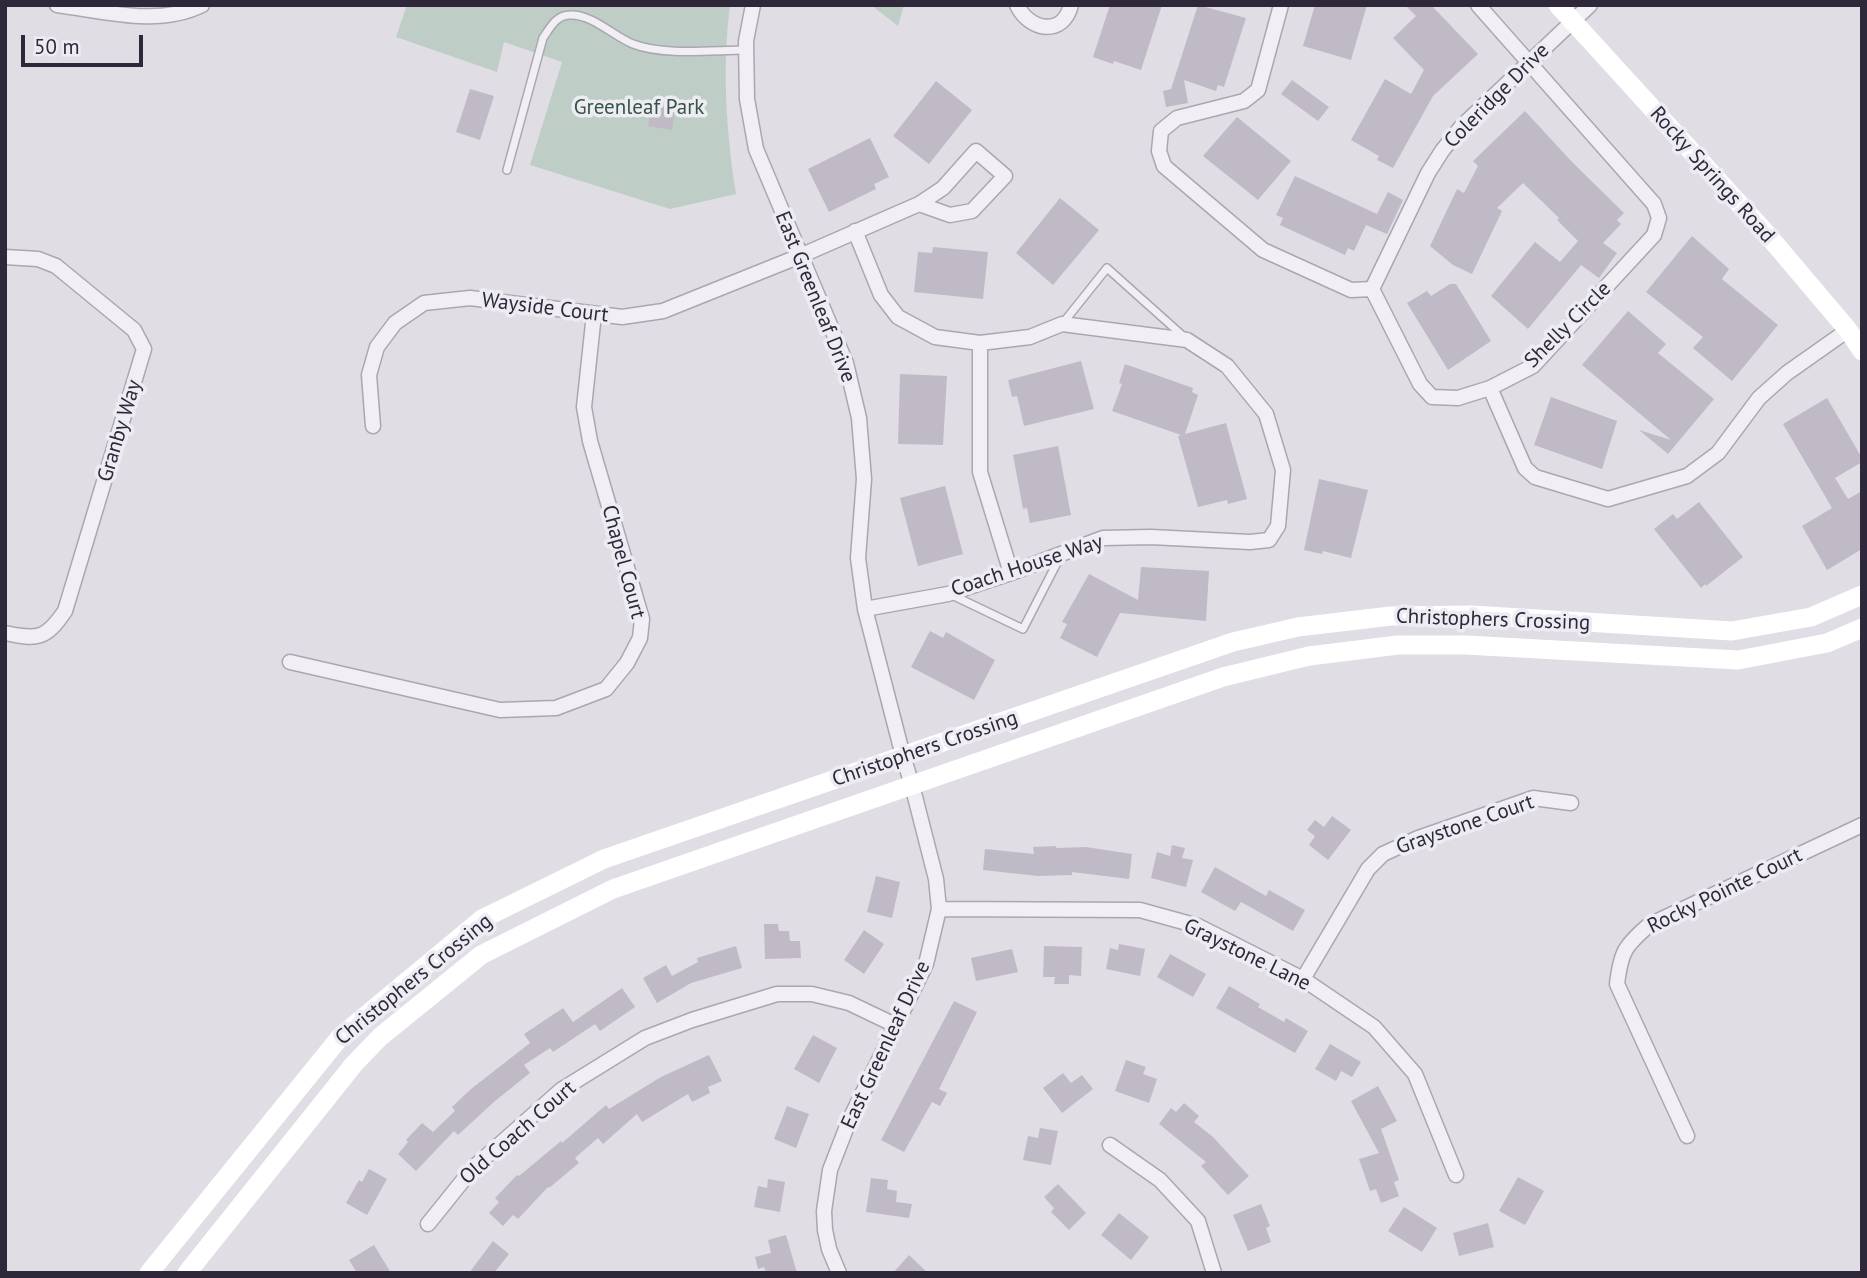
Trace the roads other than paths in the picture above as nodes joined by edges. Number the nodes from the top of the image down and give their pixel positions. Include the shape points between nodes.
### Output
1 (57, 5) edge
2 (202, 5) edge
3 (753, 5) edge
4 (1017, 5) edge
5 (1071, 5) edge
6 (1281, 5) edge
7 (1478, 5) edge
8 (1558, 5) edge
9 (1590, 5) edge
10 (1573, 22) junction
11 (746, 50) junction
12 (1530, 63) junction
13 (507, 170) dead end
14 (919, 204) junction
15 (855, 231) junction
16 (800, 256) junction
17 (5, 257) edge
18 (1372, 289) junction
19 (594, 313) junction
20 (1062, 324) junction
21 (1848, 330) junction
22 (1187, 340) junction
23 (980, 343) junction
24 (1862, 351) edge
25 (1490, 388) junction
26 (373, 426) dead end
27 (1060, 555) junction
28 (1011, 573) junction
29 (948, 594) junction
30 (1862, 595) edge
31 (865, 609) junction
32 (1862, 628) edge
33 (5, 633) edge
34 (290, 662) dead end
35 (903, 756) junction
36 (912, 785) junction
37 (1571, 803) dead end
38 (1862, 825) edge
39 (939, 909) junction
40 (1303, 979) junction
41 (895, 1025) junction
42 (1686, 1136) dead end
43 (1111, 1145) dead end
44 (1456, 1175) dead end
45 (428, 1224) dead end
46 (149, 1273) edge
47 (187, 1273) edge
48 (839, 1273) edge
49 (1214, 1273) edge

1 - 2 street via 170,17
3 - 11 street, East Greenleaf Drive
4 - 5 street via 1025,18 1039,26 1057,26 1068,18
6 - 18 street via 1258,90 1244,101 1177,118 1161,131 1164,166 1263,250 1351,290
7 - 12 street
8 - 10 street, Rocky Springs Road
9 - 10 street
10 - 12 street, Coleridge Drive
10 - 21 street, Rocky Springs Road
11 - 13 lane via 660,50 635,45 584,18 568,14 555,20 543,38
11 - 16 street, East Greenleaf Drive via 747,99 756,149
12 - 18 street, Coleridge Drive via 1461,127 1442,151
12 - 25 street, Shelly Circle via 1654,204 1659,218 1654,235 1533,366
14 - 14 street, Wayside Court via 950,215 972,211 1005,176 976,151 943,188
14 - 15 street, Wayside Court
15 - 16 street, Wayside Court
15 - 23 street, Coach House Way via 881,295 898,317 935,337
16 - 19 street, Wayside Court via 663,310 622,317
16 - 31 street, East Greenleaf Drive via 846,363 859,418 864,480 858,558
17 - 33 street, Granby Way via 38,259 55,266 134,330 144,349 65,611 52,630 31,638
18 - 25 street, Shelly Circle via 1420,384 1432,397 1458,398
19 - 26 street, Wayside Court via 470,298 424,303 395,323 377,347 369,375
19 - 34 street, Chapel Court via 584,407 642,619 640,638 606,689 556,708 499,710
20 - 22 street, Coach House Way
20 - 22 lane via 1107,268
20 - 23 street, Coach House Way via 1030,337
21 - 24 street, Rocky Springs Road
21 - 25 street via 1759,398 1718,453 1687,476 1608,499 1535,477 1525,468
22 - 27 street, Coach House Way via 1227,366 1266,414 1283,470 1278,526 1269,540 1103,538
23 - 28 street via 980,472
27 - 28 street, Coach House Way
27 - 29 lane via 1023,629
28 - 29 street, Coach House Way
29 - 31 street, Coach House Way
30 - 35 street, Christophers Crossing via 1811,617 1732,631 1472,615 1391,616 1298,627 1233,642
31 - 35 street, East Greenleaf Drive
32 - 36 street, Christophers Crossing via 1827,643 1738,660 1465,645 1398,645 1309,656 1223,677
35 - 36 street, East Greenleaf Drive
35 - 46 street, Christophers Crossing via 604,859 482,919 341,1037
36 - 39 street, East Greenleaf Drive
36 - 47 street, Christophers Crossing via 612,889 481,956 380,1037 354,1065
37 - 40 street, Graystone Court via 1533,798 1383,854 1368,869
38 - 42 street, Rocky Pointe Court via 1649,925 1628,944 1618,984
39 - 40 street, Graystone Lane via 1140,910 1198,926
39 - 41 street, East Greenleaf Drive via 926,964
40 - 44 street, Graystone Lane via 1374,1027 1415,1074
41 - 45 street, Old Coach Court via 849,1003 812,994 777,994 645,1038 561,1090 473,1168
41 - 48 street, East Greenleaf Drive via 849,1121 828,1180 825,1230
43 - 49 street via 1160,1181 1198,1221

